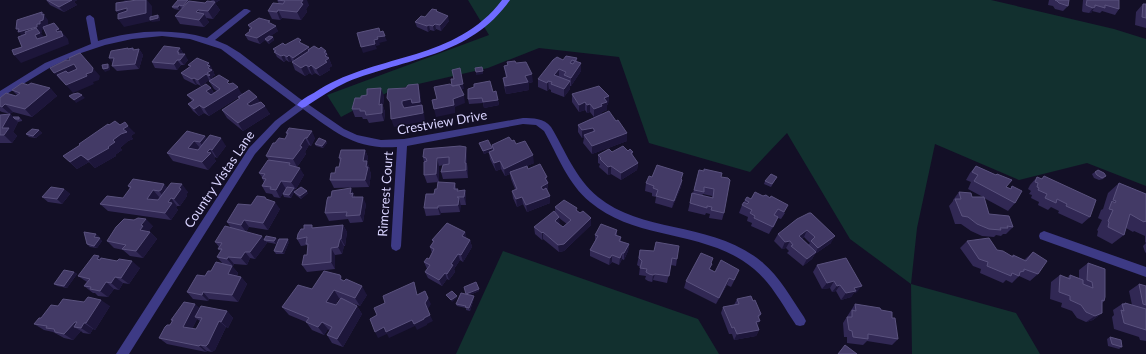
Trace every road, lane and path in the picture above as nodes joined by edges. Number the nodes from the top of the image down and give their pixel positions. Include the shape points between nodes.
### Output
1 (506, 0) edge
2 (247, 11) dead end
3 (90, 18) dead end
4 (209, 41) junction
5 (95, 45) junction
6 (0, 95) edge
7 (302, 105) junction
8 (402, 144) junction
9 (1044, 236) dead end
10 (396, 246) dead end
11 (1146, 272) edge
12 (800, 321) dead end
13 (122, 354) edge

1 - 7 street, Country Vistas Lane via 487,23 470,35 436,51 350,78
2 - 4 street
3 - 5 street
4 - 5 street, Crestview Drive via 179,35 156,35
4 - 7 street, Crestview Drive via 229,50
5 - 6 street, Crestview Drive via 49,64
7 - 8 street, Crestview Drive via 348,136 376,143
7 - 13 street, Country Vistas Lane via 273,127 252,151
8 - 10 street, Rimcrest Court
8 - 12 street, Crestview Drive via 523,121 536,121 545,126 580,186 602,206 637,222 707,238 741,253 770,277
9 - 11 street

